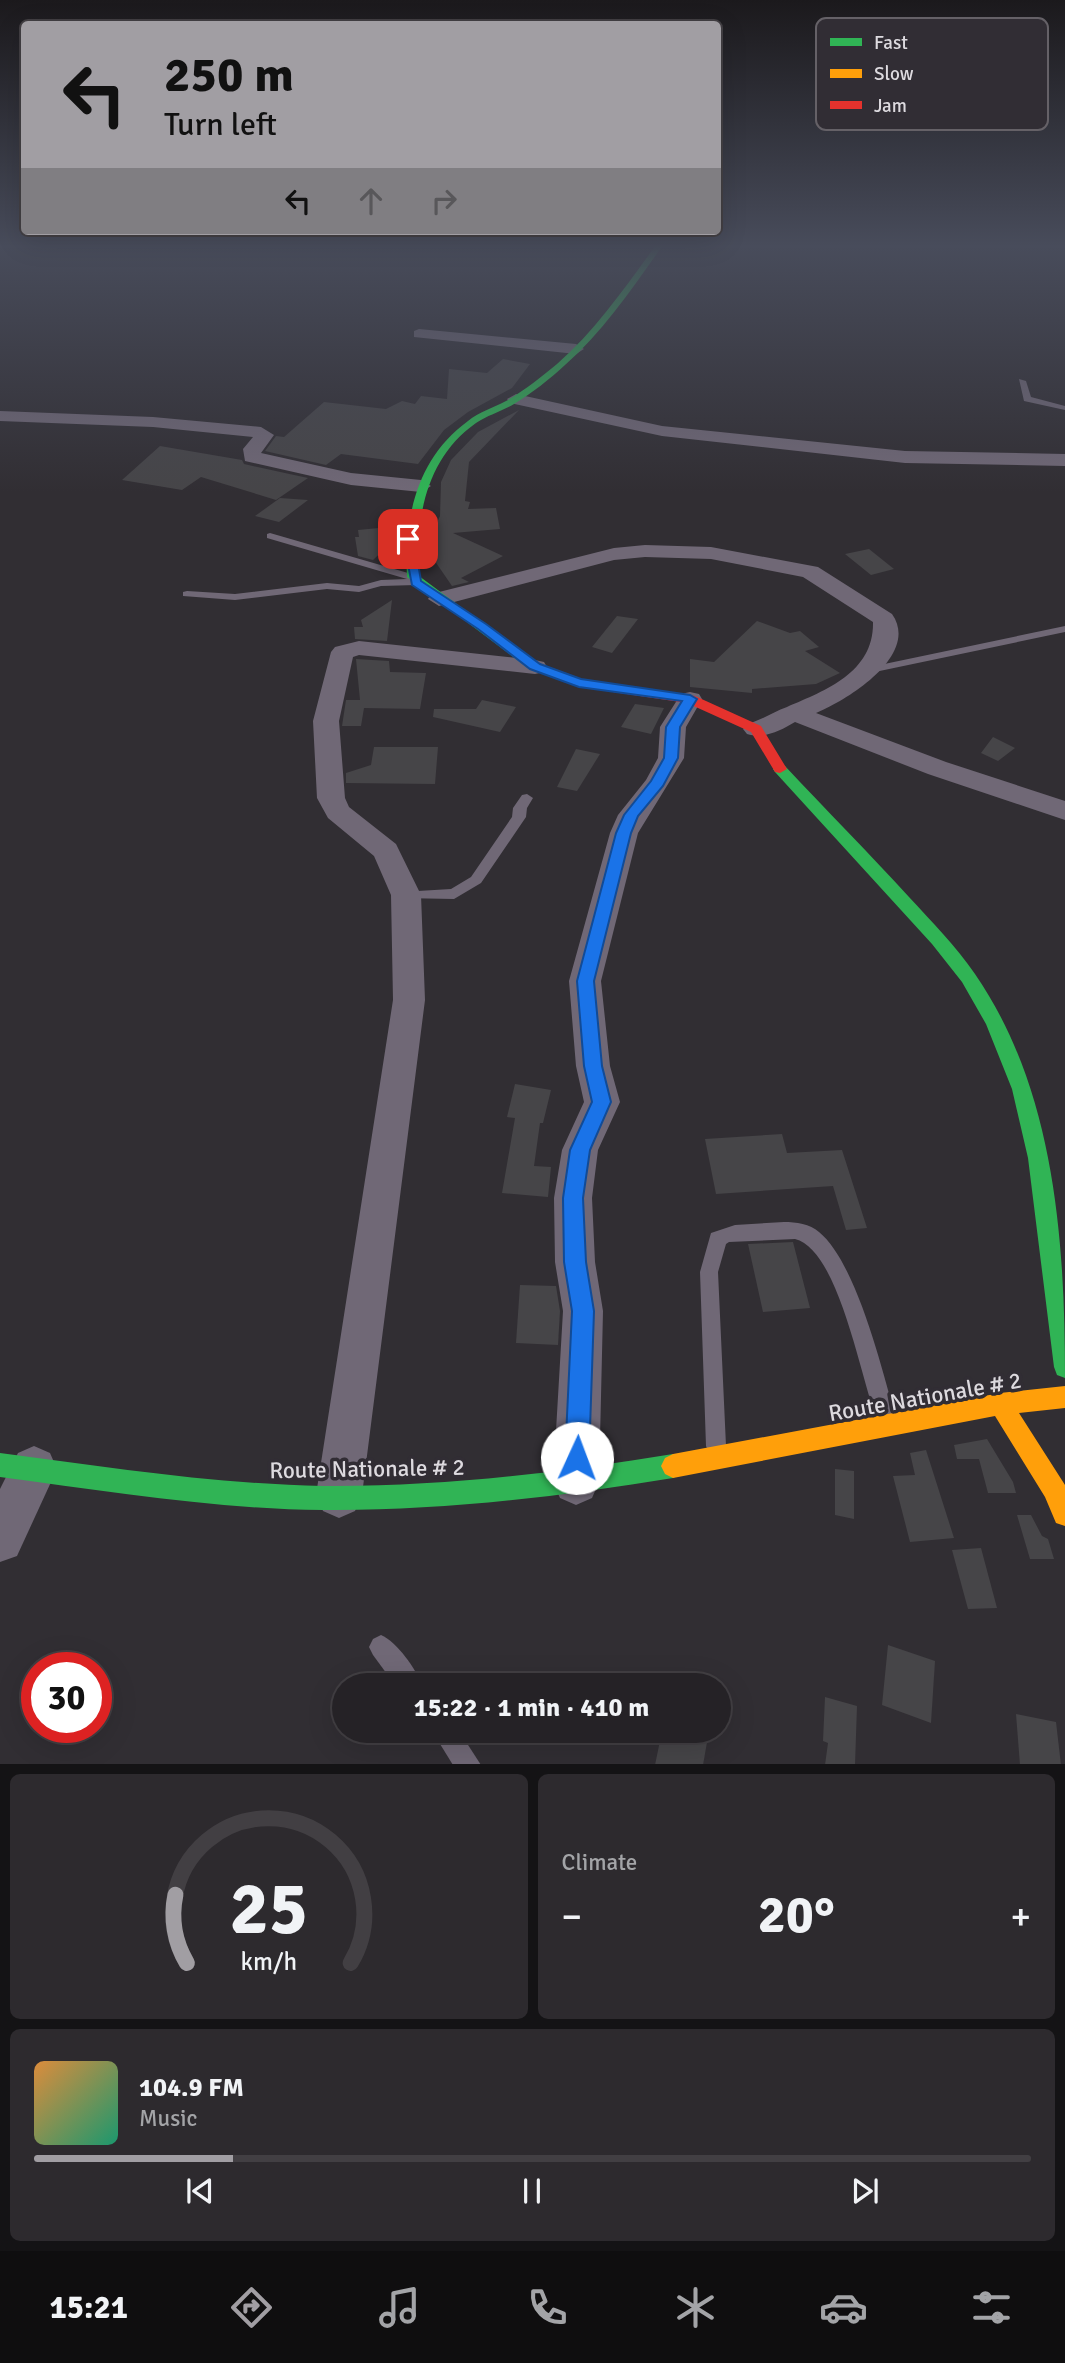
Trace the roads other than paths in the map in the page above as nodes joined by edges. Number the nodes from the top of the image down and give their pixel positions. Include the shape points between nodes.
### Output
1 (596, 327) edge
2 (419, 334) dead end
3 (576, 349) junction
4 (1022, 380) dead end
5 (516, 399) junction
6 (1065, 408) edge
7 (0, 416) edge
8 (1065, 460) edge
9 (421, 486) junction
10 (270, 536) dead end
11 (414, 580) junction
12 (187, 594) dead end
13 (439, 599) junction
14 (1065, 629) edge
15 (535, 667) junction
16 (870, 670) junction
17 (690, 699) junction
18 (793, 713) junction
19 (756, 729) junction
20 (527, 798) dead end
21 (1065, 811) edge
22 (406, 895) junction
23 (1065, 1367) edge
24 (1065, 1397) edge
25 (1000, 1404) junction
26 (888, 1427) junction
27 (716, 1458) junction
28 (17, 1467) edge
29 (576, 1482) junction
30 (339, 1495) junction
31 (1065, 1514) edge
32 (0, 1539) edge
33 (381, 1647) dead end
34 (401, 1673) edge
35 (453, 1743) edge
36 (468, 1764) edge

1 - 3 street
2 - 3 street
3 - 5 street
4 - 6 lane via 1027,399
5 - 8 street via 662,431 905,457
5 - 9 street via 455,437
7 - 9 street via 261,432 265,436 252,449 252,457 351,479
9 - 11 street via 408,539
10 - 11 lane
11 - 12 lane via 359,589 327,586 235,597
11 - 13 street
13 - 15 street
13 - 16 street via 614,554 711,553 810,572 884,619 883,650
14 - 16 lane
15 - 17 street via 579,683
15 - 22 street via 378,649 343,652 334,673 326,731 334,783 331,798 338,811 386,851
16 - 18 street via 830,699
17 - 19 street
17 - 29 street via 673,727 671,758 624,833 585,981 593,1066 602,1102 580,1150 573,1198 575,1262 583,1311
18 - 19 street
18 - 21 street
19 - 23 street via 772,760 961,967 1006,1046 1038,1160
20 - 22 lane via 476,880 454,894
22 - 30 street via 409,1000
24 - 25 street, Route Nationale # 2
25 - 26 street, Route Nationale # 2
25 - 31 street via 1054,1488
26 - 27 street, Route Nationale # 2
26 - 27 lane via 856,1314 814,1238 796,1230 730,1233 718,1239 709,1272
27 - 29 street, Route Nationale # 2
28 - 30 street, Route Nationale # 2 via 154,1485
28 - 32 street
29 - 30 street, Route Nationale # 2 via 414,1496
33 - 34 lane
35 - 36 lane

